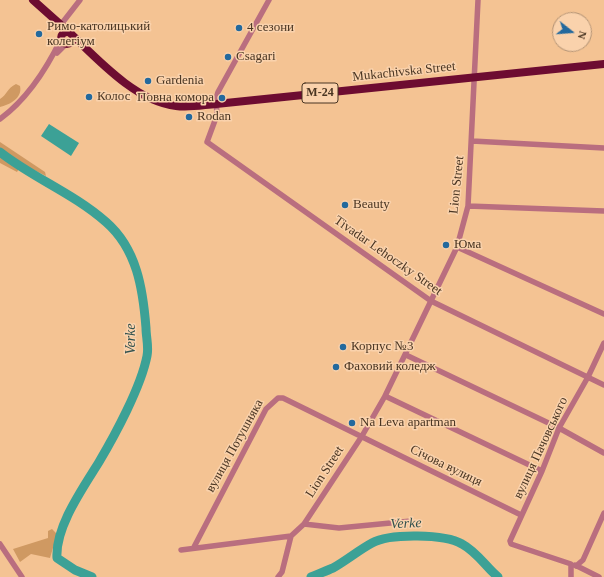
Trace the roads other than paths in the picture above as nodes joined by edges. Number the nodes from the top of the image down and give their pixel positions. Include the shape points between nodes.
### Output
1 (33, 0) edge
2 (80, 0) edge
3 (270, 0) edge
4 (478, 0) edge
5 (60, 26) junction
6 (71, 34) junction
7 (64, 41) junction
8 (82, 44) junction
9 (604, 64) edge
10 (476, 77) junction
11 (216, 104) junction
12 (0, 120) edge
13 (472, 141) junction
14 (604, 148) edge
15 (468, 206) junction
16 (604, 211) edge
17 (457, 246) junction
18 (431, 301) junction
19 (604, 314) edge
20 (604, 343) edge
21 (406, 355) junction
22 (588, 377) junction
23 (604, 385) edge
24 (385, 396) junction
25 (559, 428) junction
26 (362, 436) junction
27 (604, 453) edge
28 (542, 471) junction
29 (604, 513) edge
30 (521, 515) junction
31 (411, 521) dead end
32 (304, 524) junction
33 (291, 536) junction
34 (0, 544) edge
35 (194, 548) junction
36 (182, 550) dead end
37 (573, 565) junction
38 (22, 577) edge
39 (278, 577) edge
40 (571, 577) edge
41 (599, 577) edge

1 - 5 highway, Mukachivska Street / М-24
2 - 5 street
3 - 11 street via 218,92
4 - 10 street, Lion Street
5 - 6 highway, Mukachivska Street / М-24
5 - 7 highway, Mukachivska Street / М-24
6 - 7 highway via 72,41
6 - 8 highway, Mukachivska Street / М-24
7 - 8 highway
7 - 12 street via 29,90
8 - 11 highway, Mukachivska Street / М-24 via 131,87 155,100 175,106
9 - 10 highway, Mukachivska Street / М-24
10 - 11 highway, Mukachivska Street / М-24
10 - 13 street, Lion Street
11 - 18 street, Tivadar Lehoczky Street via 217,115 207,142
13 - 14 street
13 - 15 street, Lion Street
15 - 16 street
15 - 17 street, Lion Street
17 - 18 street, Lion Street
17 - 19 street
18 - 21 street, Lion Street
18 - 22 street, Tivadar Lehoczky Street
20 - 22 street, вулиця Пачовського
21 - 24 street, Lion Street
21 - 25 street
22 - 23 street, Tivadar Lehoczky Street
22 - 25 street, вулиця Пачовського
24 - 26 street, Lion Street
24 - 28 street
25 - 27 street
25 - 28 street, вулиця Пачовського
26 - 30 street, Січова вулиця
26 - 32 street, Lion Street
26 - 35 street, вулиця Потушняка via 283,398 274,399 266,409
28 - 30 street, вулиця Пачовського
29 - 37 street via 583,560
30 - 37 street, вулиця Пачовського via 511,544
31 - 32 street via 339,528
32 - 33 street, Lion Street
33 - 35 street
33 - 39 street via 282,572
34 - 38 street
35 - 36 street
37 - 40 street
37 - 41 street

